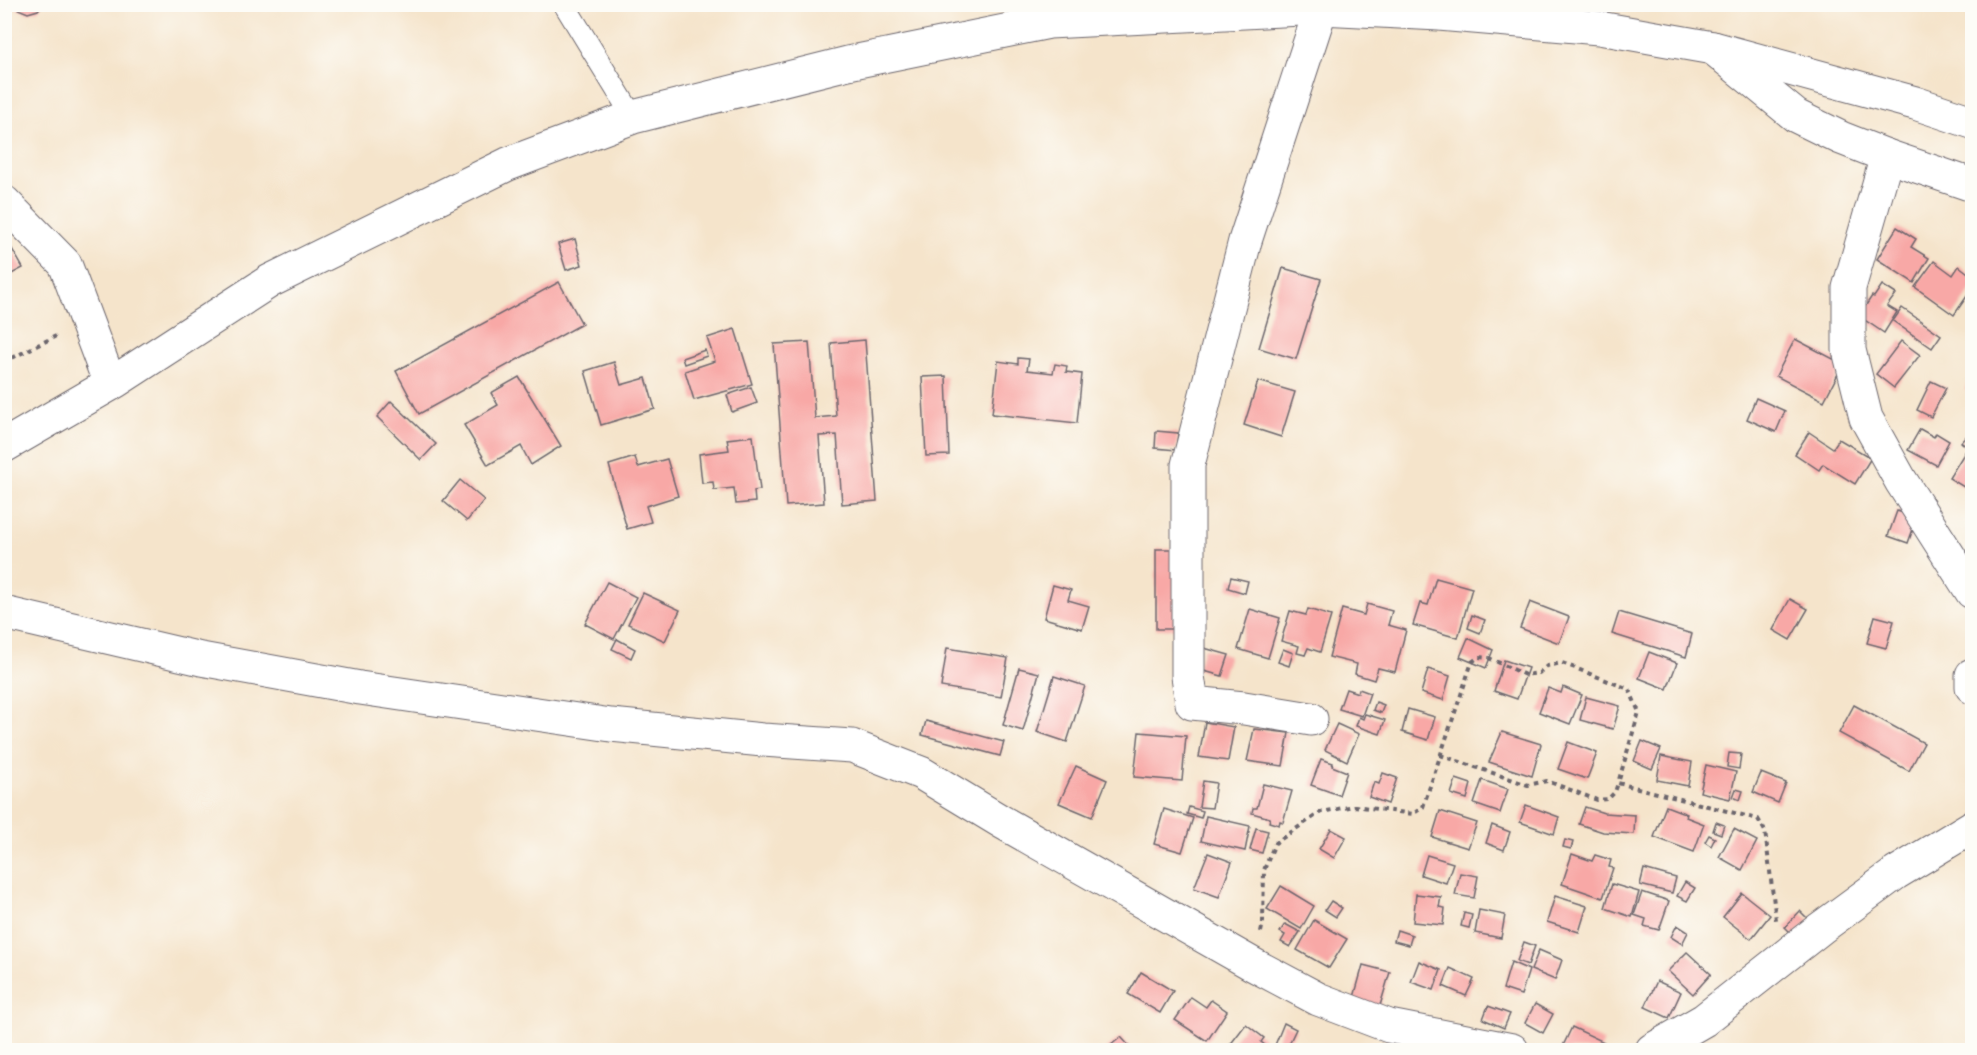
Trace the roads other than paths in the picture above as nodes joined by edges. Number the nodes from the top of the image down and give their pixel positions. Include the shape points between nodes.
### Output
1 (564, 4) edge
2 (1321, 8) junction
3 (1049, 13) edge
4 (1713, 48) junction
5 (633, 117) junction
6 (1972, 122) edge
7 (1887, 156) junction
8 (1972, 185) edge
9 (4, 202) edge
10 (110, 384) junction
11 (4, 446) edge
12 (1972, 592) edge
13 (4, 613) edge
14 (1972, 675) edge
15 (1972, 687) edge
16 (1311, 719) dead end
17 (1972, 827) edge
18 (1512, 1050) edge
19 (1652, 1050) edge

1 - 5 lane
2 - 3 street
2 - 4 street via 1599,28
2 - 16 street via 1245,241 1188,465 1188,676 1192,703
3 - 5 street
4 - 6 street
4 - 7 street via 1796,116
5 - 10 street via 508,164 270,281
7 - 8 street
7 - 12 street via 1849,288 1849,350 1866,418
9 - 10 street via 65,264
10 - 11 street
13 - 18 street via 201,659 360,688 611,725 852,746 921,773 1318,999 1389,1026
14 - 15 street
17 - 19 street via 1896,873 1704,1020

